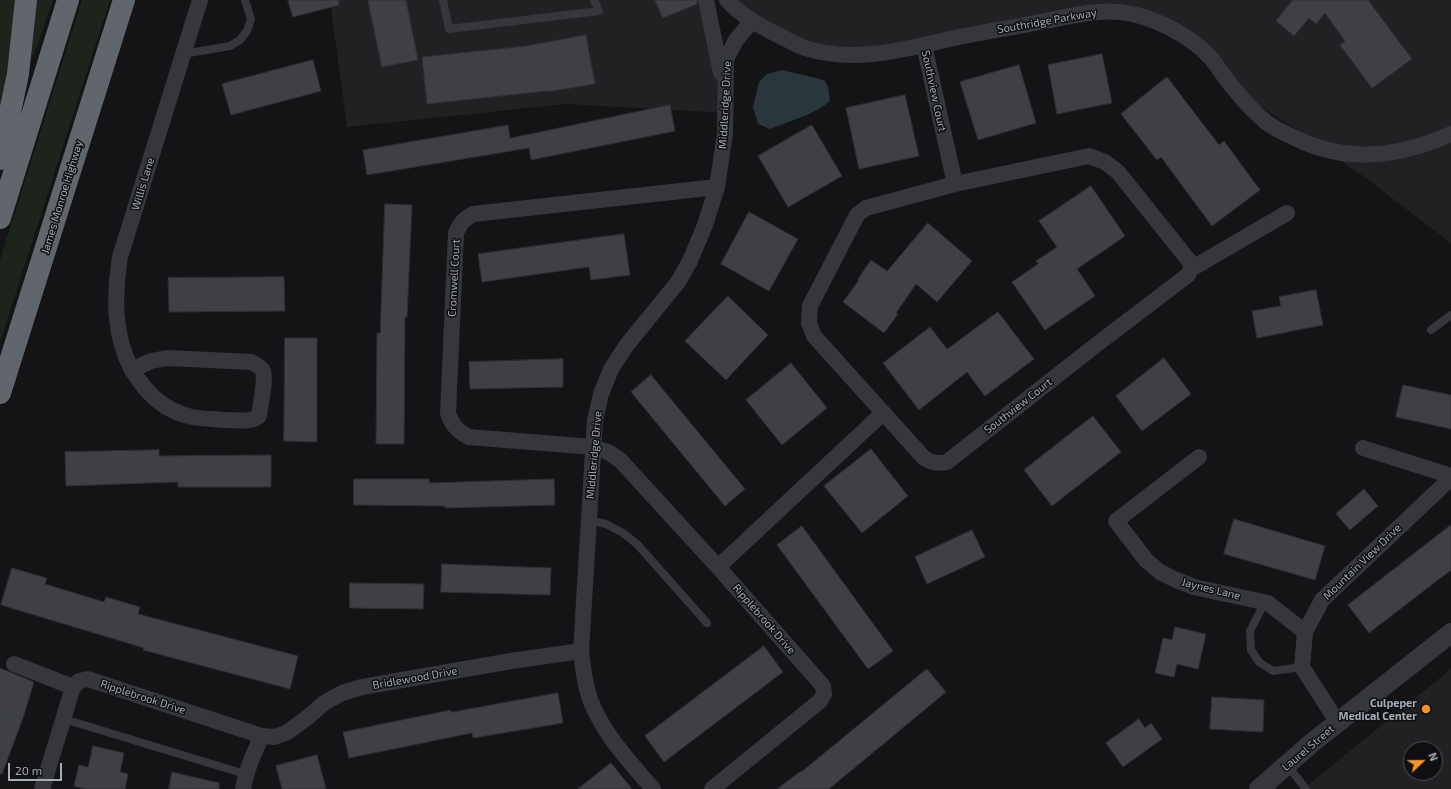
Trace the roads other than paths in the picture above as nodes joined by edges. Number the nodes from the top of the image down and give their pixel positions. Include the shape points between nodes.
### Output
1 (26, 0) edge
2 (68, 0) edge
3 (124, 0) edge
4 (200, 0) edge
5 (246, 0) edge
6 (443, 0) edge
7 (594, 0) edge
8 (706, 0) edge
9 (728, 0) edge
10 (752, 21) junction
11 (924, 45) junction
12 (182, 54) junction
13 (726, 98) junction
14 (1451, 134) edge
15 (0, 159) edge
16 (955, 184) junction
17 (717, 187) junction
18 (1287, 213) dead end
19 (0, 218) edge
20 (1191, 269) junction
21 (1451, 315) edge
22 (1431, 330) dead end
23 (132, 370) junction
24 (0, 393) edge
25 (883, 413) junction
26 (593, 447) junction
27 (1363, 448) dead end
28 (1198, 457) dead end
29 (1451, 477) edge
30 (588, 520) junction
31 (718, 567) junction
32 (1265, 602) junction
33 (707, 623) dead end
34 (1304, 632) junction
35 (1451, 633) edge
36 (581, 651) junction
37 (14, 664) dead end
38 (1302, 668) junction
39 (74, 687) junction
40 (64, 719) junction
41 (1338, 723) junction
42 (262, 736) junction
43 (1287, 765) junction
44 (244, 782) edge
45 (42, 789) edge
46 (653, 789) edge
47 (712, 789) edge
48 (1259, 789) edge
49 (1306, 789) edge

1 - 15 highway via 18,74
2 - 19 highway
3 - 24 highway, James Monroe Highway
4 - 12 street, Willis Lane
5 - 12 lane via 251,19 247,31 240,40 230,46
6 - 7 lane via 449,29 599,11
8 - 13 street
9 - 10 street, Southridge Parkway
10 - 11 street, Southridge Parkway via 805,48 834,54 882,54
10 - 13 street, Middleridge Drive via 736,40 726,59
11 - 14 street, Southridge Parkway via 1096,11 1121,12 1145,18 1176,31 1192,42 1210,57 1234,90 1264,121 1303,142 1329,151 1357,155 1380,154 1432,142
11 - 16 street, Southview Court
12 - 23 street, Willis Lane via 120,257 116,284 116,312 121,339
13 - 17 street, Middleridge Drive via 726,133
16 - 20 street, Southview Court via 1089,156 1105,162 1118,172 1190,262
16 - 25 street, Southview Court via 866,208 858,215 810,306 809,323 814,336
17 - 26 street, Middleridge Drive via 706,225 678,282 626,346 612,369 601,394 595,420
17 - 26 street, Cromwell Court via 473,214 460,223 456,232 448,412 451,423 458,432 469,437
18 - 20 street
20 - 25 street, Southview Court via 1188,275 947,462 938,464 924,458
21 - 22 lane
23 - 23 street, Willis Lane via 152,397 192,417 254,420 259,416 263,372 258,365 251,362 167,358 151,361
25 - 31 street
26 - 30 street, Middleridge Drive
26 - 31 street, Ripplebrook Drive via 608,452 620,460
27 - 29 street
28 - 32 street, Jaynes Lane via 1116,522 1146,560 1160,572 1194,587
29 - 34 street, Mountain View Drive via 1322,600
30 - 33 lane via 606,524 623,532 637,544
30 - 36 street, Middleridge Drive
31 - 47 street, Ripplebrook Drive via 823,686 824,694 820,701
32 - 34 street, Jaynes Lane
32 - 38 lane via 1250,631 1251,650 1259,662 1273,671
34 - 38 street, Mountain View Drive
35 - 41 street, Laurel Street
36 - 42 street, Bridlewood Drive via 362,687 342,693 324,703 286,733 274,737
36 - 46 street, Middleridge Drive via 591,701 602,725
37 - 39 street
38 - 41 street
39 - 40 street
39 - 42 street, Ripplebrook Drive via 79,681 93,680
40 - 44 lane
40 - 45 street
41 - 43 street, Laurel Street
42 - 44 street
43 - 48 street, Laurel Street
43 - 49 lane

